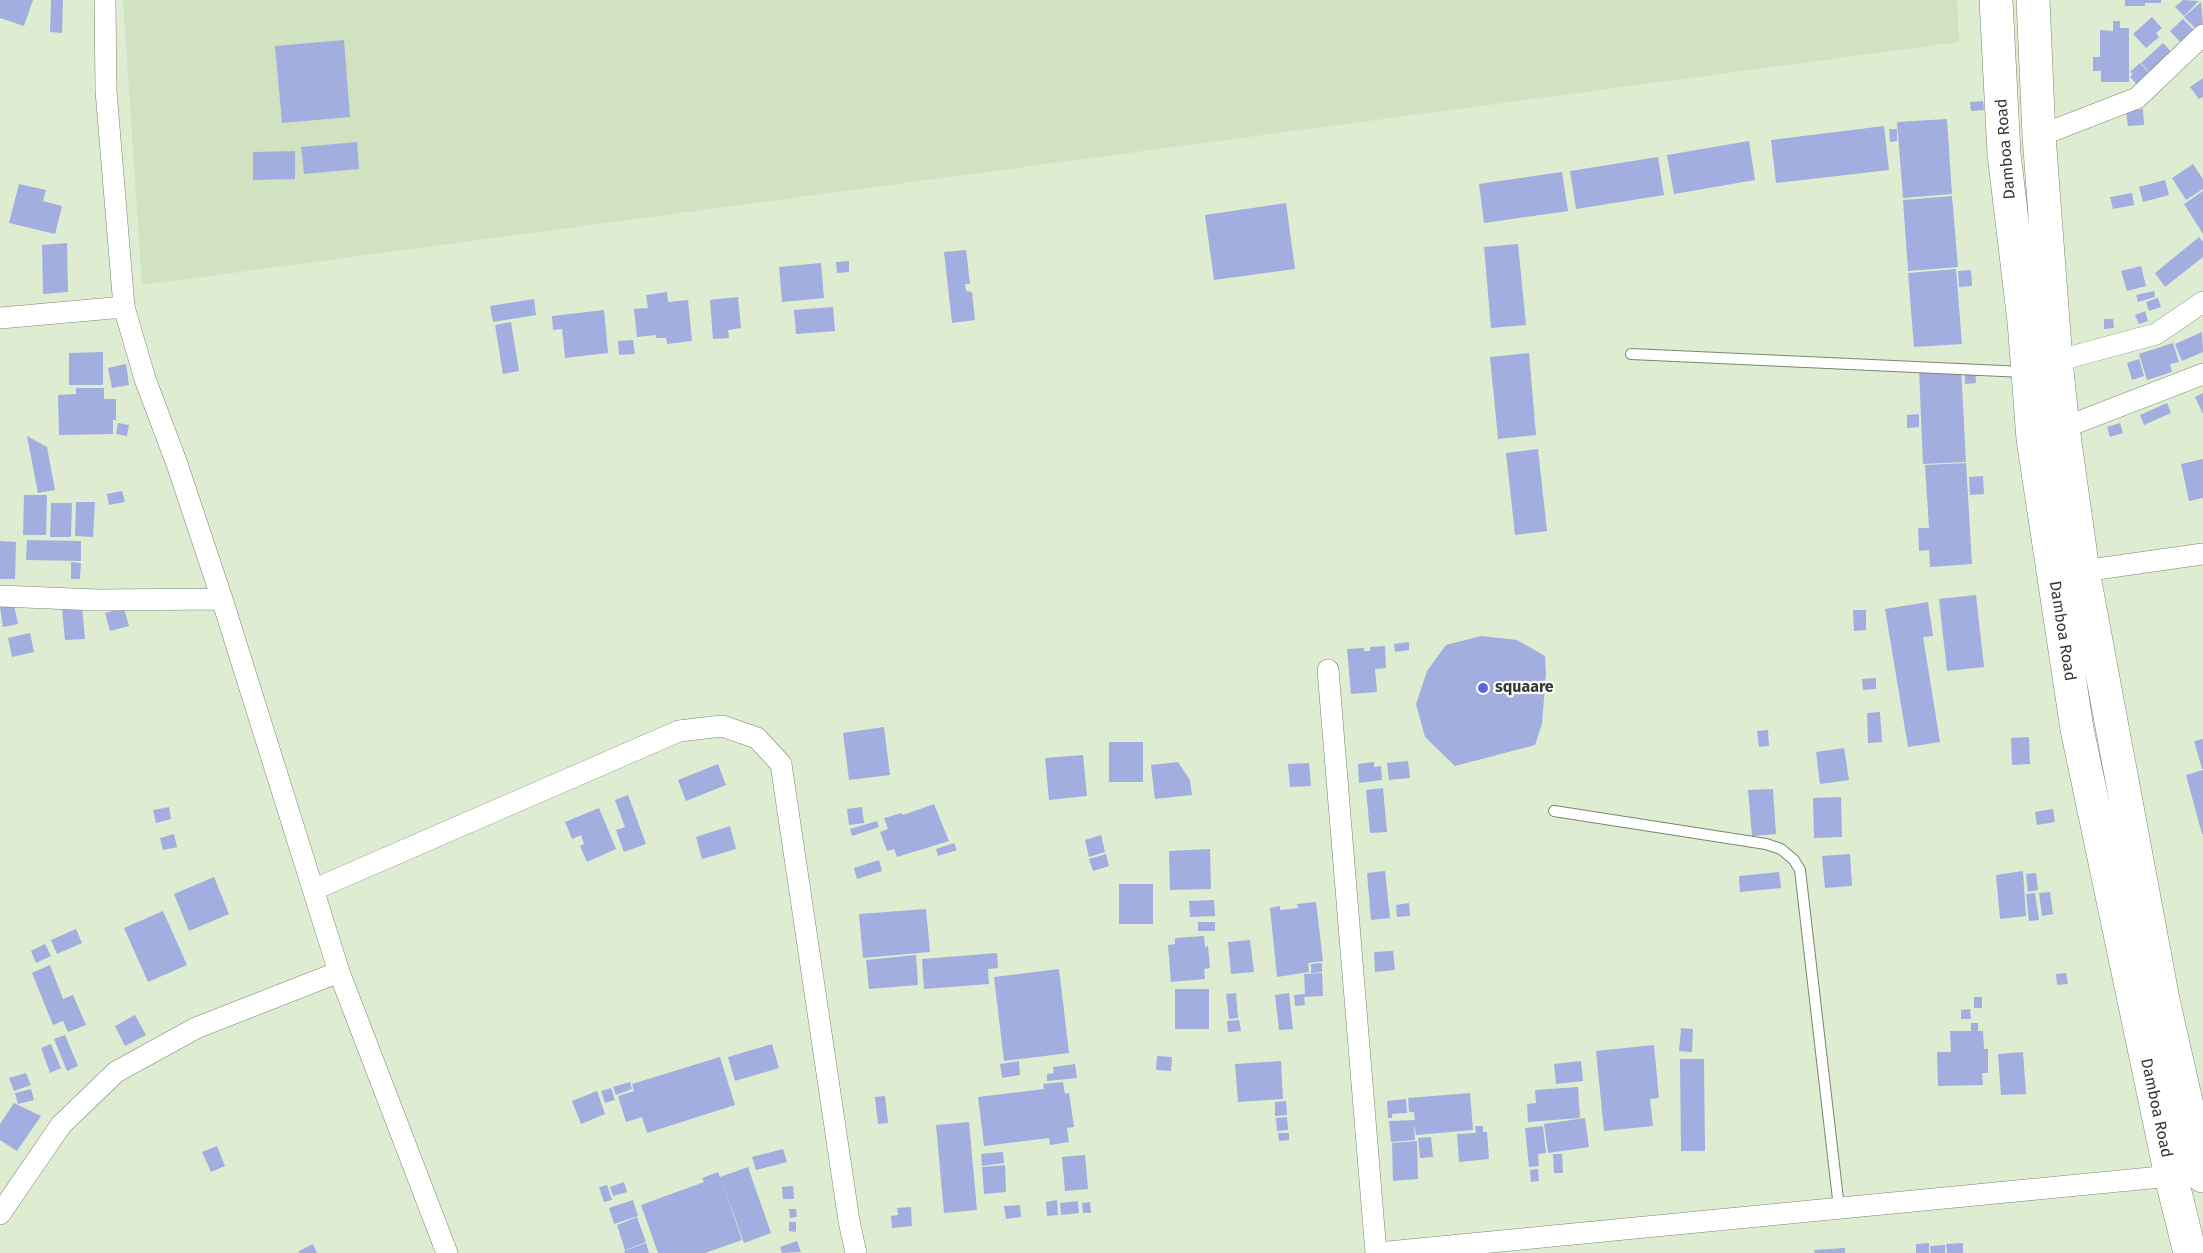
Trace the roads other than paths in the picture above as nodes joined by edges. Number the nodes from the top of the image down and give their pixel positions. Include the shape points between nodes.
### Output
1 (105, 0) edge
2 (1996, 0) edge
3 (2032, 0) edge
4 (2203, 35) edge
5 (2039, 136) junction
6 (2203, 302) edge
7 (124, 307) junction
8 (0, 318) edge
9 (1631, 354) dead end
10 (2041, 367) junction
11 (2203, 374) edge
12 (2063, 428) junction
13 (2203, 554) edge
14 (2083, 571) junction
15 (0, 596) edge
16 (222, 599) junction
17 (1328, 670) dead end
18 (1554, 811) dead end
19 (315, 889) junction
20 (339, 972) junction
21 (2170, 1176) junction
22 (2203, 1176) edge
23 (1839, 1208) junction
24 (0, 1215) edge
25 (447, 1253) edge
26 (856, 1253) edge
27 (1377, 1253) edge
28 (2190, 1253) edge

1 - 7 street via 106,91
2 - 10 main road, Damboa Road via 2004,154 2024,321
3 - 5 main road, Damboa Road
4 - 5 street via 2137,98
5 - 10 main road, Damboa Road
6 - 10 street via 2156,334
7 - 8 street
7 - 16 street
9 - 10 lane
10 - 12 main road, Damboa Road
10 - 21 main road, Damboa Road via 2033,439 2077,729
11 - 12 street
12 - 14 main road, Damboa Road
13 - 14 street
14 - 22 main road, Damboa Road via 2163,1000
15 - 16 street
16 - 19 street
17 - 27 street
18 - 23 lane via 1766,844 1781,849 1794,860 1800,870
19 - 20 street
19 - 26 street via 679,731 722,726 757,738 782,764
20 - 24 street via 196,1028 116,1072 61,1125
20 - 25 street
21 - 23 street
21 - 28 main road, Damboa Road
23 - 27 street

